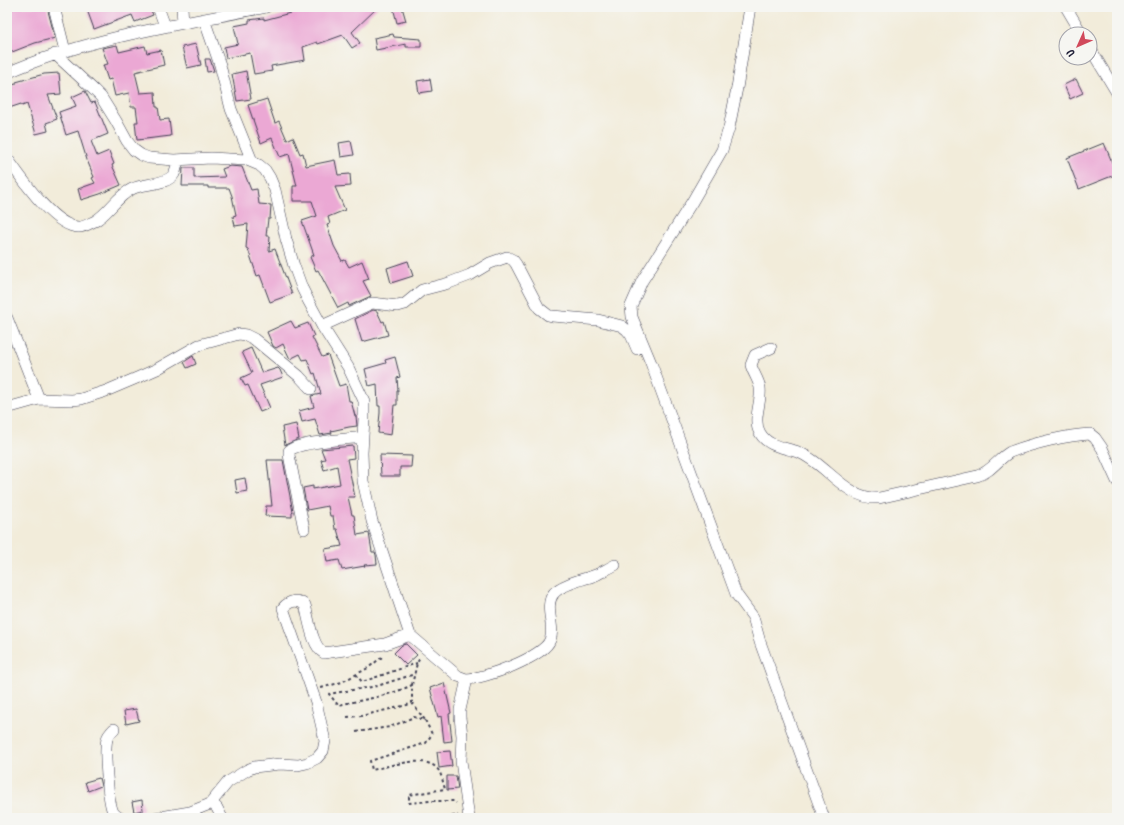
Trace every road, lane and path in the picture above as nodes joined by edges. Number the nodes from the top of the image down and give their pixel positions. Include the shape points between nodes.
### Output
1 (54, 7) edge
2 (158, 7) edge
3 (182, 7) edge
4 (266, 7) edge
5 (750, 7) edge
6 (1066, 7) edge
7 (204, 19) junction
8 (183, 23) junction
9 (165, 26) junction
10 (1077, 26) edge
11 (60, 53) junction
12 (1098, 61) edge
13 (7, 73) edge
14 (1117, 93) edge
15 (7, 158) edge
16 (178, 160) junction
17 (252, 161) junction
18 (7, 318) edge
19 (322, 326) junction
20 (771, 348) dead end
21 (651, 363) junction
22 (310, 389) dead end
23 (39, 400) junction
24 (7, 408) edge
25 (363, 438) junction
26 (1117, 481) edge
27 (304, 529) dead end
28 (615, 565) dead end
29 (410, 635) junction
30 (427, 650) junction
31 (381, 653) dead end
32 (417, 663) junction
33 (356, 674) junction
34 (415, 674) junction
35 (467, 679) junction
36 (332, 684) dead end
37 (412, 685) junction
38 (412, 703) junction
39 (347, 717) dead end
40 (425, 720) junction
41 (114, 729) dead end
42 (356, 732) dead end
43 (210, 804) junction
44 (460, 806) dead end
45 (460, 810) dead end
46 (120, 818) edge
47 (155, 818) edge
48 (222, 818) edge
49 (446, 818) edge
50 (469, 818) edge
51 (824, 818) edge

1 - 11 street
2 - 9 street
3 - 8 street
4 - 7 street
5 - 21 street via 738,88 722,150 642,281 632,303 632,317
6 - 10 street
7 - 8 street
7 - 17 street via 220,65 231,109
8 - 9 street
9 - 11 street
11 - 13 street
11 - 16 street via 101,97 134,150 148,158
12 - 14 street
15 - 16 street via 42,203 64,223 80,228 104,214 131,189 142,184 171,179 175,174
16 - 17 street via 211,158
17 - 19 street via 265,170 270,178 294,266
18 - 23 street
19 - 21 street via 372,303 398,306 405,304 422,290 470,275 490,263 507,257 516,264 544,312 552,316 598,320 622,326 631,335 642,363
19 - 25 street via 348,366 364,401
20 - 26 street via 755,355 751,365 760,388 757,422 759,432 770,443 811,459 850,490 862,496 879,498 977,476 988,471 1010,452 1067,437 1090,434 1099,442
21 - 51 street via 736,594 753,617
22 - 23 street via 299,376 254,339 239,334 199,345 157,369 106,391 72,400
23 - 24 street
25 - 27 street via 316,443 294,447 289,451
25 - 29 street via 363,481 372,521
28 - 35 street via 554,593 550,609 551,639 546,646 532,656 496,673
29 - 30 street
29 - 43 street via 385,644 324,653 317,648 306,605 292,601 286,605 283,608 316,702 325,742 323,752 307,763 254,767 247,770 228,782
30 - 32 path
30 - 35 street via 458,676
31 - 33 path via 382,657
32 - 33 path via 362,682
32 - 34 path
33 - 36 path
34 - 37 path
34 - 37 path via 377,686 330,694 338,705
35 - 50 street via 460,717 461,761
37 - 38 path
38 - 39 path
38 - 40 path
40 - 42 path via 414,717 390,727
40 - 44 path via 432,734 426,743 370,761 372,770 422,761 439,771 445,789 409,795 409,803 454,801
41 - 46 street via 107,740 107,769 111,806 115,815
43 - 47 street via 190,812
43 - 48 street via 217,808
45 - 49 path via 460,814

